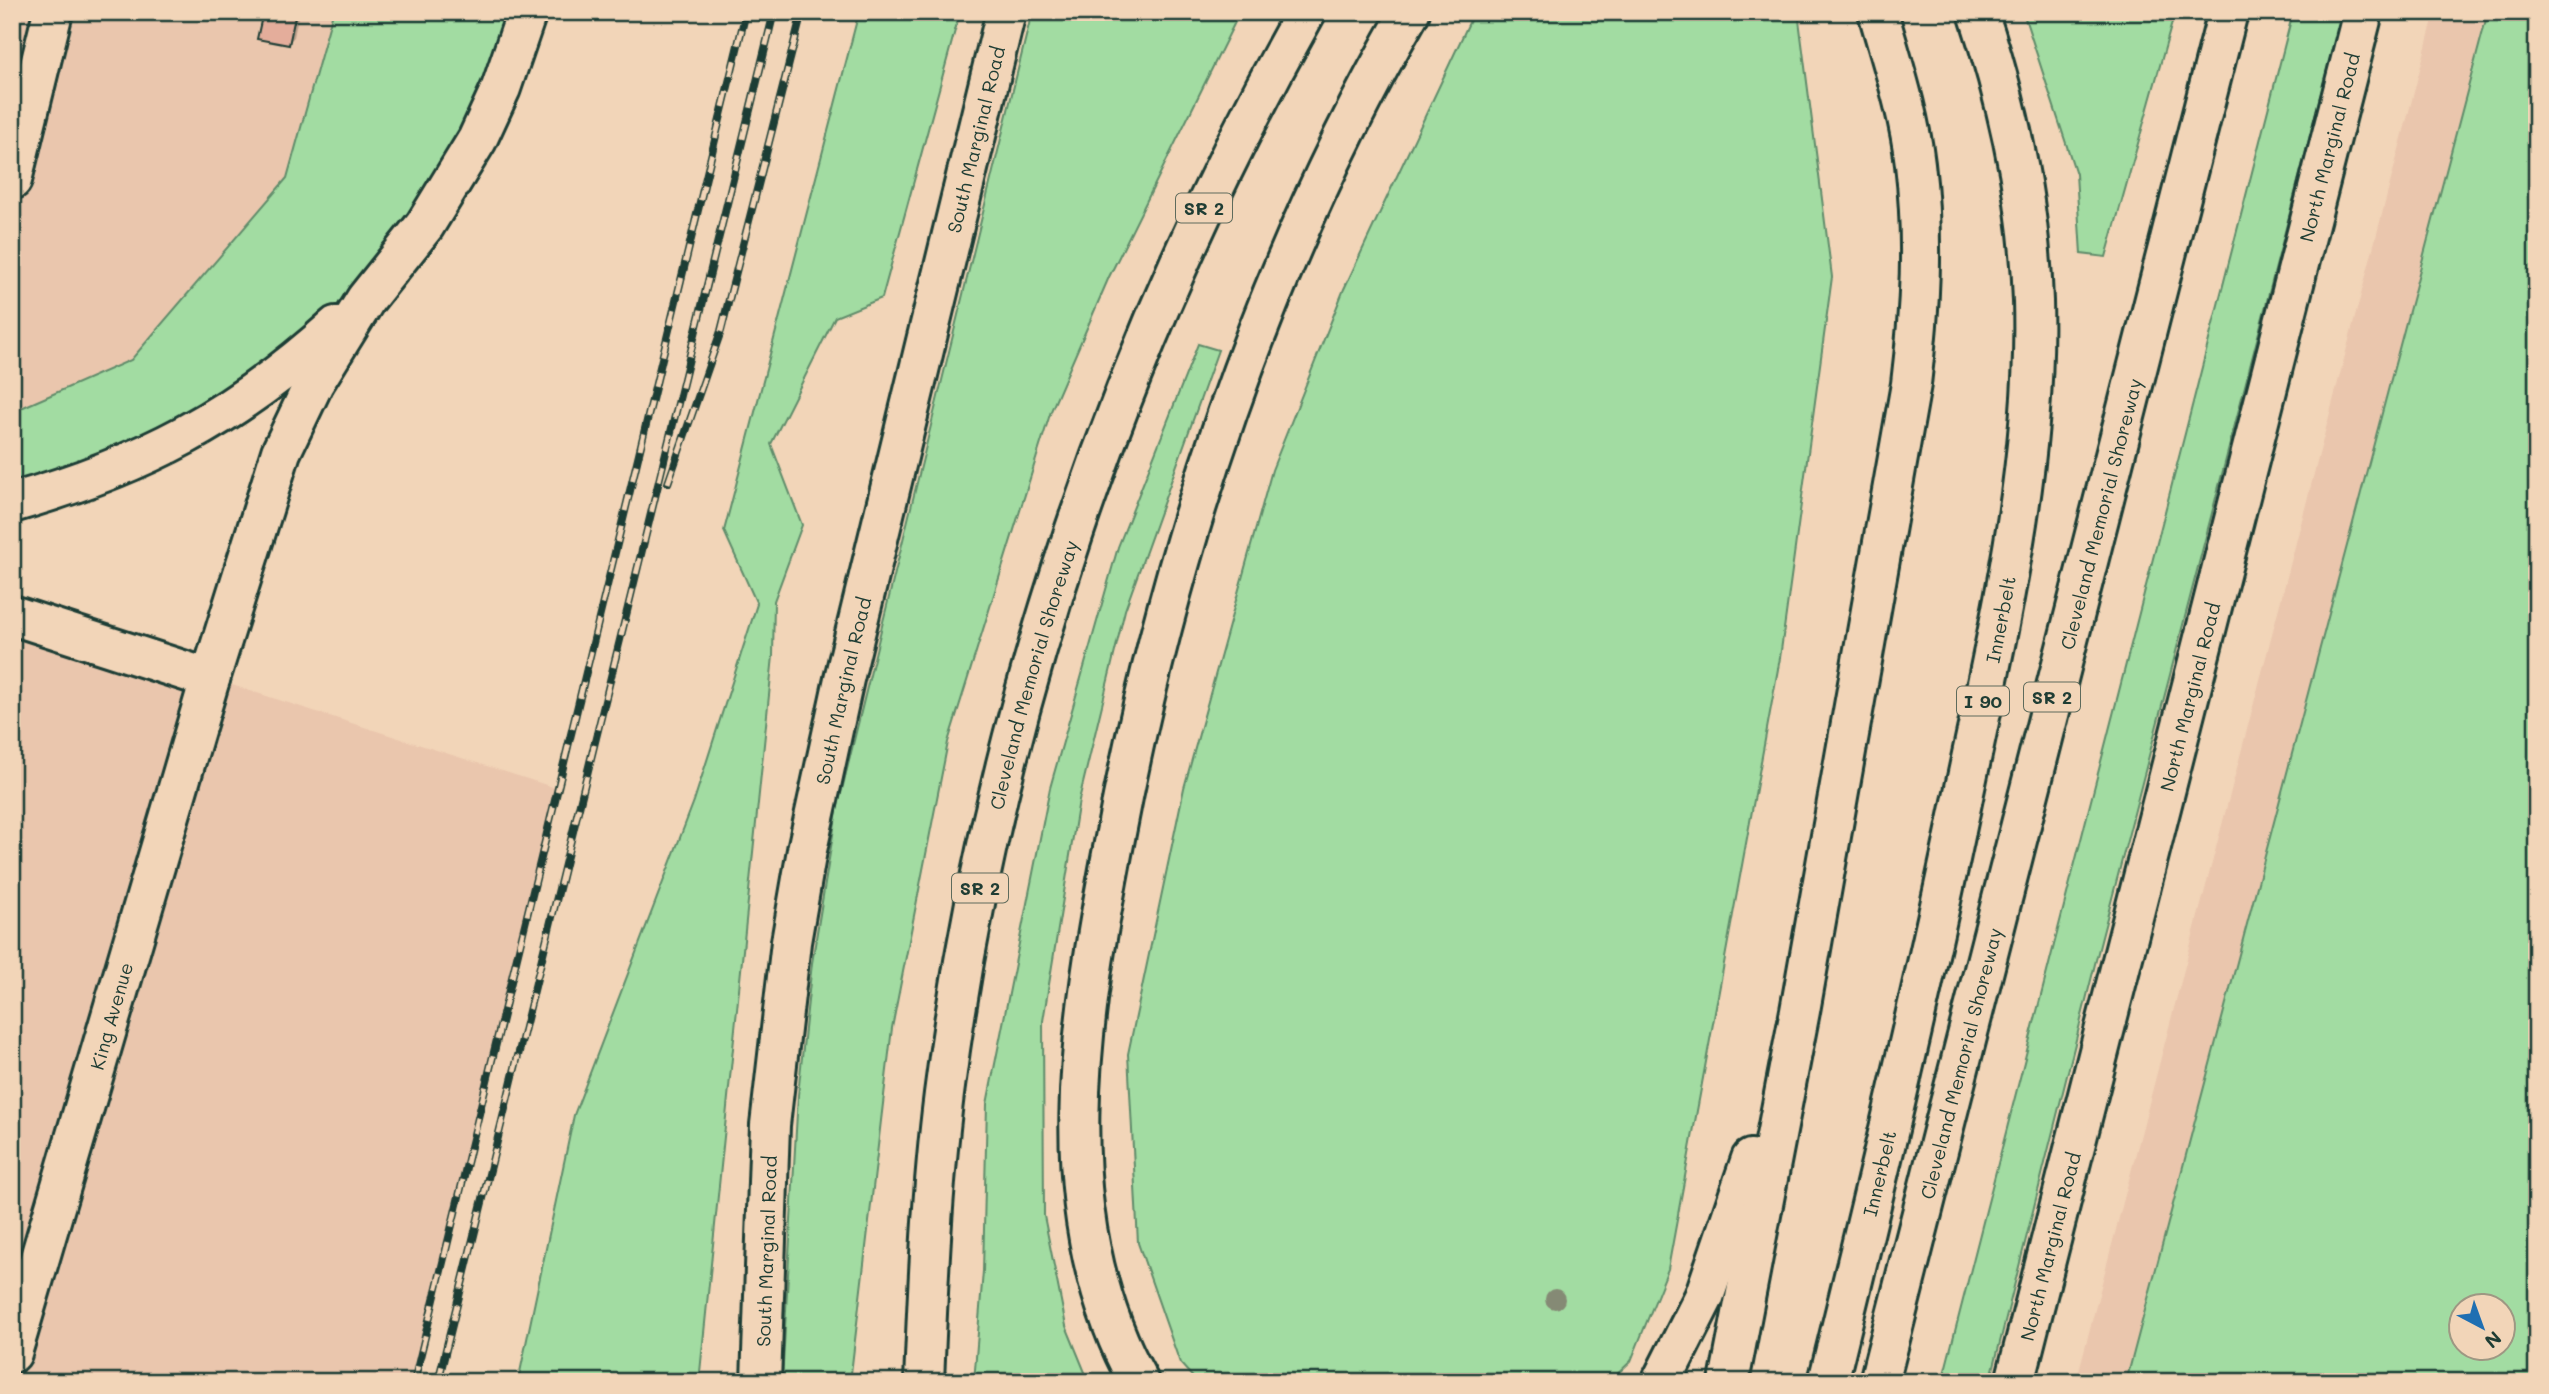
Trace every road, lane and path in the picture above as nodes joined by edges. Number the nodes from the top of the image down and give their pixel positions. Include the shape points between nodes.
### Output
1 (53, 12) edge
2 (527, 12) edge
3 (1006, 12) edge
4 (1306, 12) edge
5 (1410, 12) edge
6 (1878, 12) edge
7 (1978, 12) edge
8 (2228, 12) edge
9 (2363, 12) edge
10 (12, 180) edge
11 (366, 299) junction
12 (12, 503) edge
13 (12, 615) edge
14 (210, 679) junction
15 (1800, 1011) junction
16 (12, 1353) edge
17 (761, 1382) edge
18 (924, 1382) edge
19 (1139, 1382) edge
20 (1661, 1382) edge
21 (1729, 1382) edge
22 (1828, 1382) edge
23 (1879, 1382) edge
24 (2015, 1382) edge

1 - 10 main road
2 - 11 main road via 477,140 425,225
3 - 17 main road, South Marginal Road via 844,678 807,850 770,1125
4 - 18 main road, Cleveland Memorial Shoreway / SR 2 via 1213,187 1164,297 1077,522 1039,648 1010,754 962,979 944,1095
5 - 19 main road via 1343,133 1248,359 1176,580 1122,800 1084,1036 1080,1161 1085,1222 1097,1275 1113,1330
6 - 15 main road via 1915,161 1920,312 1912,384
7 - 22 main road, Innerbelt / I 90 via 2015,146 2027,220 2033,341 2024,460 1999,617 1931,950
8 - 23 main road, Cleveland Memorial Shoreway / SR 2
9 - 24 main road, North Marginal Road
11 - 12 main road via 306,354 184,439 90,480
11 - 14 main road, King Avenue via 314,383 281,452
13 - 14 main road
14 - 16 main road, King Avenue
15 - 20 main road via 1716,1263 1683,1344
15 - 21 main road

